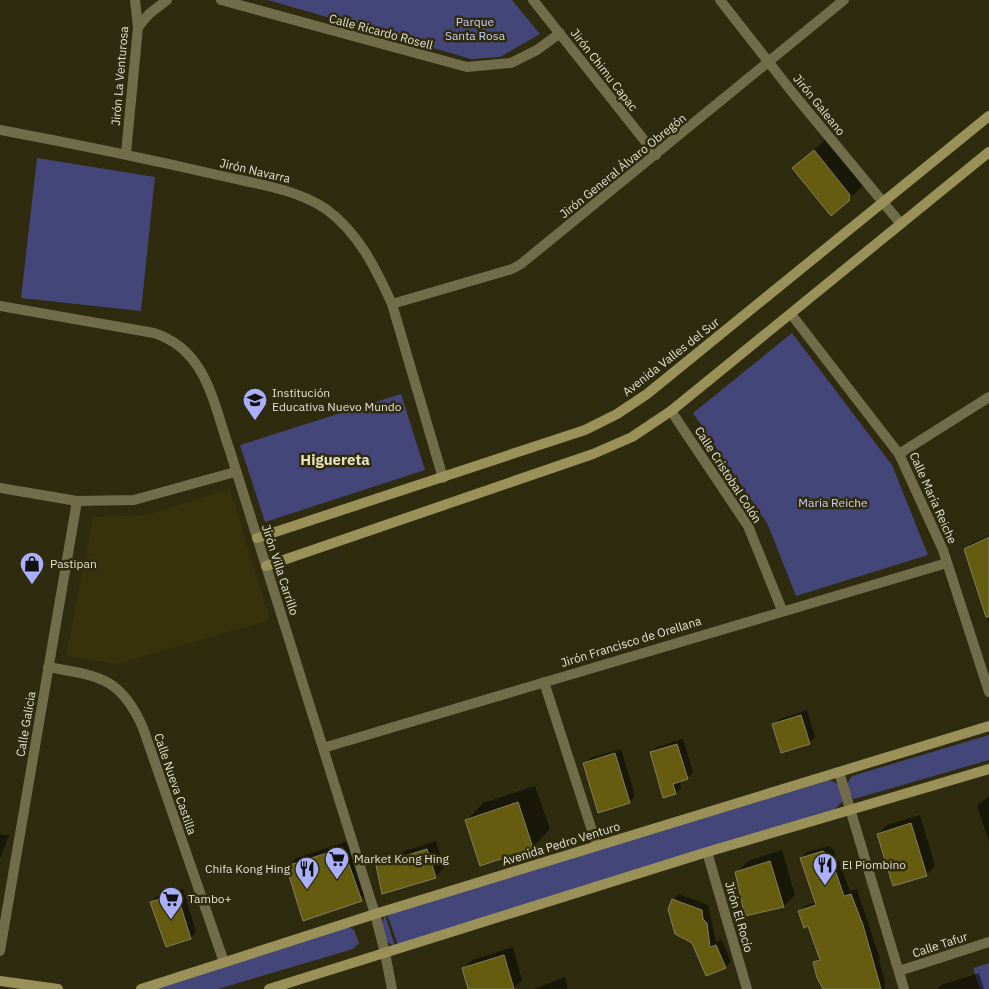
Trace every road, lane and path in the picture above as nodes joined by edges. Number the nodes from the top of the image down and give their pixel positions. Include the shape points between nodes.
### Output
1 (134, 0) edge
2 (167, 0) edge
3 (220, 0) edge
4 (533, 0) edge
5 (720, 0) edge
6 (844, 0) edge
7 (138, 28) junction
8 (560, 33) junction
9 (769, 62) junction
10 (989, 116) edge
11 (0, 130) edge
12 (989, 152) edge
13 (126, 153) junction
14 (656, 155) junction
15 (882, 202) junction
16 (901, 224) junction
17 (392, 304) junction
18 (0, 306) edge
19 (792, 314) junction
20 (989, 396) edge
21 (671, 411) junction
22 (899, 454) junction
23 (235, 472) junction
24 (443, 478) junction
25 (0, 488) edge
26 (76, 501) junction
27 (257, 538) junction
28 (947, 563) junction
29 (266, 566) junction
30 (782, 610) junction
31 (48, 666) junction
32 (544, 682) junction
33 (989, 692) edge
34 (989, 726) edge
35 (323, 748) junction
36 (989, 769) edge
37 (839, 772) junction
38 (851, 810) junction
39 (597, 846) junction
40 (707, 852) junction
41 (375, 914) junction
42 (989, 942) edge
43 (0, 951) edge
44 (385, 953) junction
45 (224, 962) junction
46 (899, 971) junction
47 (0, 981) edge
48 (58, 989) edge
49 (141, 989) edge
50 (269, 989) edge
51 (392, 989) edge
52 (747, 989) edge
53 (904, 989) edge

1 - 7 street, Jirón La Venturosa
2 - 7 street
3 - 8 street, Calle Ricardo Rosell via 467,67 511,63
4 - 8 street, Jirón Chimu Capac
5 - 9 street, Jirón Galeano
6 - 9 street, Jirón General Álvaro Obregón
7 - 13 street, Jirón La Venturosa
8 - 14 street, Jirón Chimu Capac
9 - 14 street, Jirón General Álvaro Obregón
9 - 15 street, Jirón Galeano
10 - 15 main road, Avenida Valles del Sur
11 - 13 street, Jirón Navarra
12 - 16 main road
13 - 17 street, Jirón Navarra via 294,193 326,210 368,254
14 - 17 street, Jirón General Álvaro Obregón via 521,264
15 - 16 street, Jirón Galeano
15 - 24 main road, Avenida Valles del Sur via 647,394 618,414 585,430
16 - 19 main road
17 - 24 street, Jirón Navarra
18 - 23 street, Jirón Villa Carrillo via 142,330 170,338 180,345 198,364 204,376
19 - 21 main road
19 - 22 street, Calle María Reiche
20 - 22 street
21 - 29 main road via 632,437 593,454
21 - 30 street, Calle Cristobal Colón via 748,526
22 - 28 street, Calle María Reiche via 935,528
23 - 26 street via 134,500
23 - 27 street, Jirón Villa Carrillo
24 - 27 main road, Avenida Valles del Sur
25 - 26 street
26 - 31 street, Calle Galicia
27 - 29 street, Jirón Villa Carrillo
28 - 30 street, Jirón Francisco de Orellana
28 - 33 street, Calle María Reiche
29 - 35 street, Jirón Villa Carrillo
30 - 32 street, Jirón Francisco de Orellana
31 - 43 street, Calle Galicia
31 - 45 street, Calle Nueva Castilla via 104,679 131,703 143,728
32 - 35 street, Jirón Francisco de Orellana
32 - 39 street
34 - 37 main road, Avenida Pedro Venturo
35 - 41 street, Jirón Villa Carrillo
36 - 38 main road
37 - 38 street
37 - 39 main road, Avenida Pedro Venturo
38 - 40 main road
38 - 46 street
39 - 41 main road, Avenida Pedro Venturo
40 - 44 main road
40 - 52 street, Jirón El Rocío
41 - 44 street, Jirón Villa Carrillo
41 - 45 main road, Avenida Pedro Venturo
42 - 46 street, Calle Tafur
44 - 50 main road
44 - 51 street, Jirón Villa Carrillo
45 - 49 main road, Avenida Pedro Venturo
46 - 53 street
47 - 48 main road

